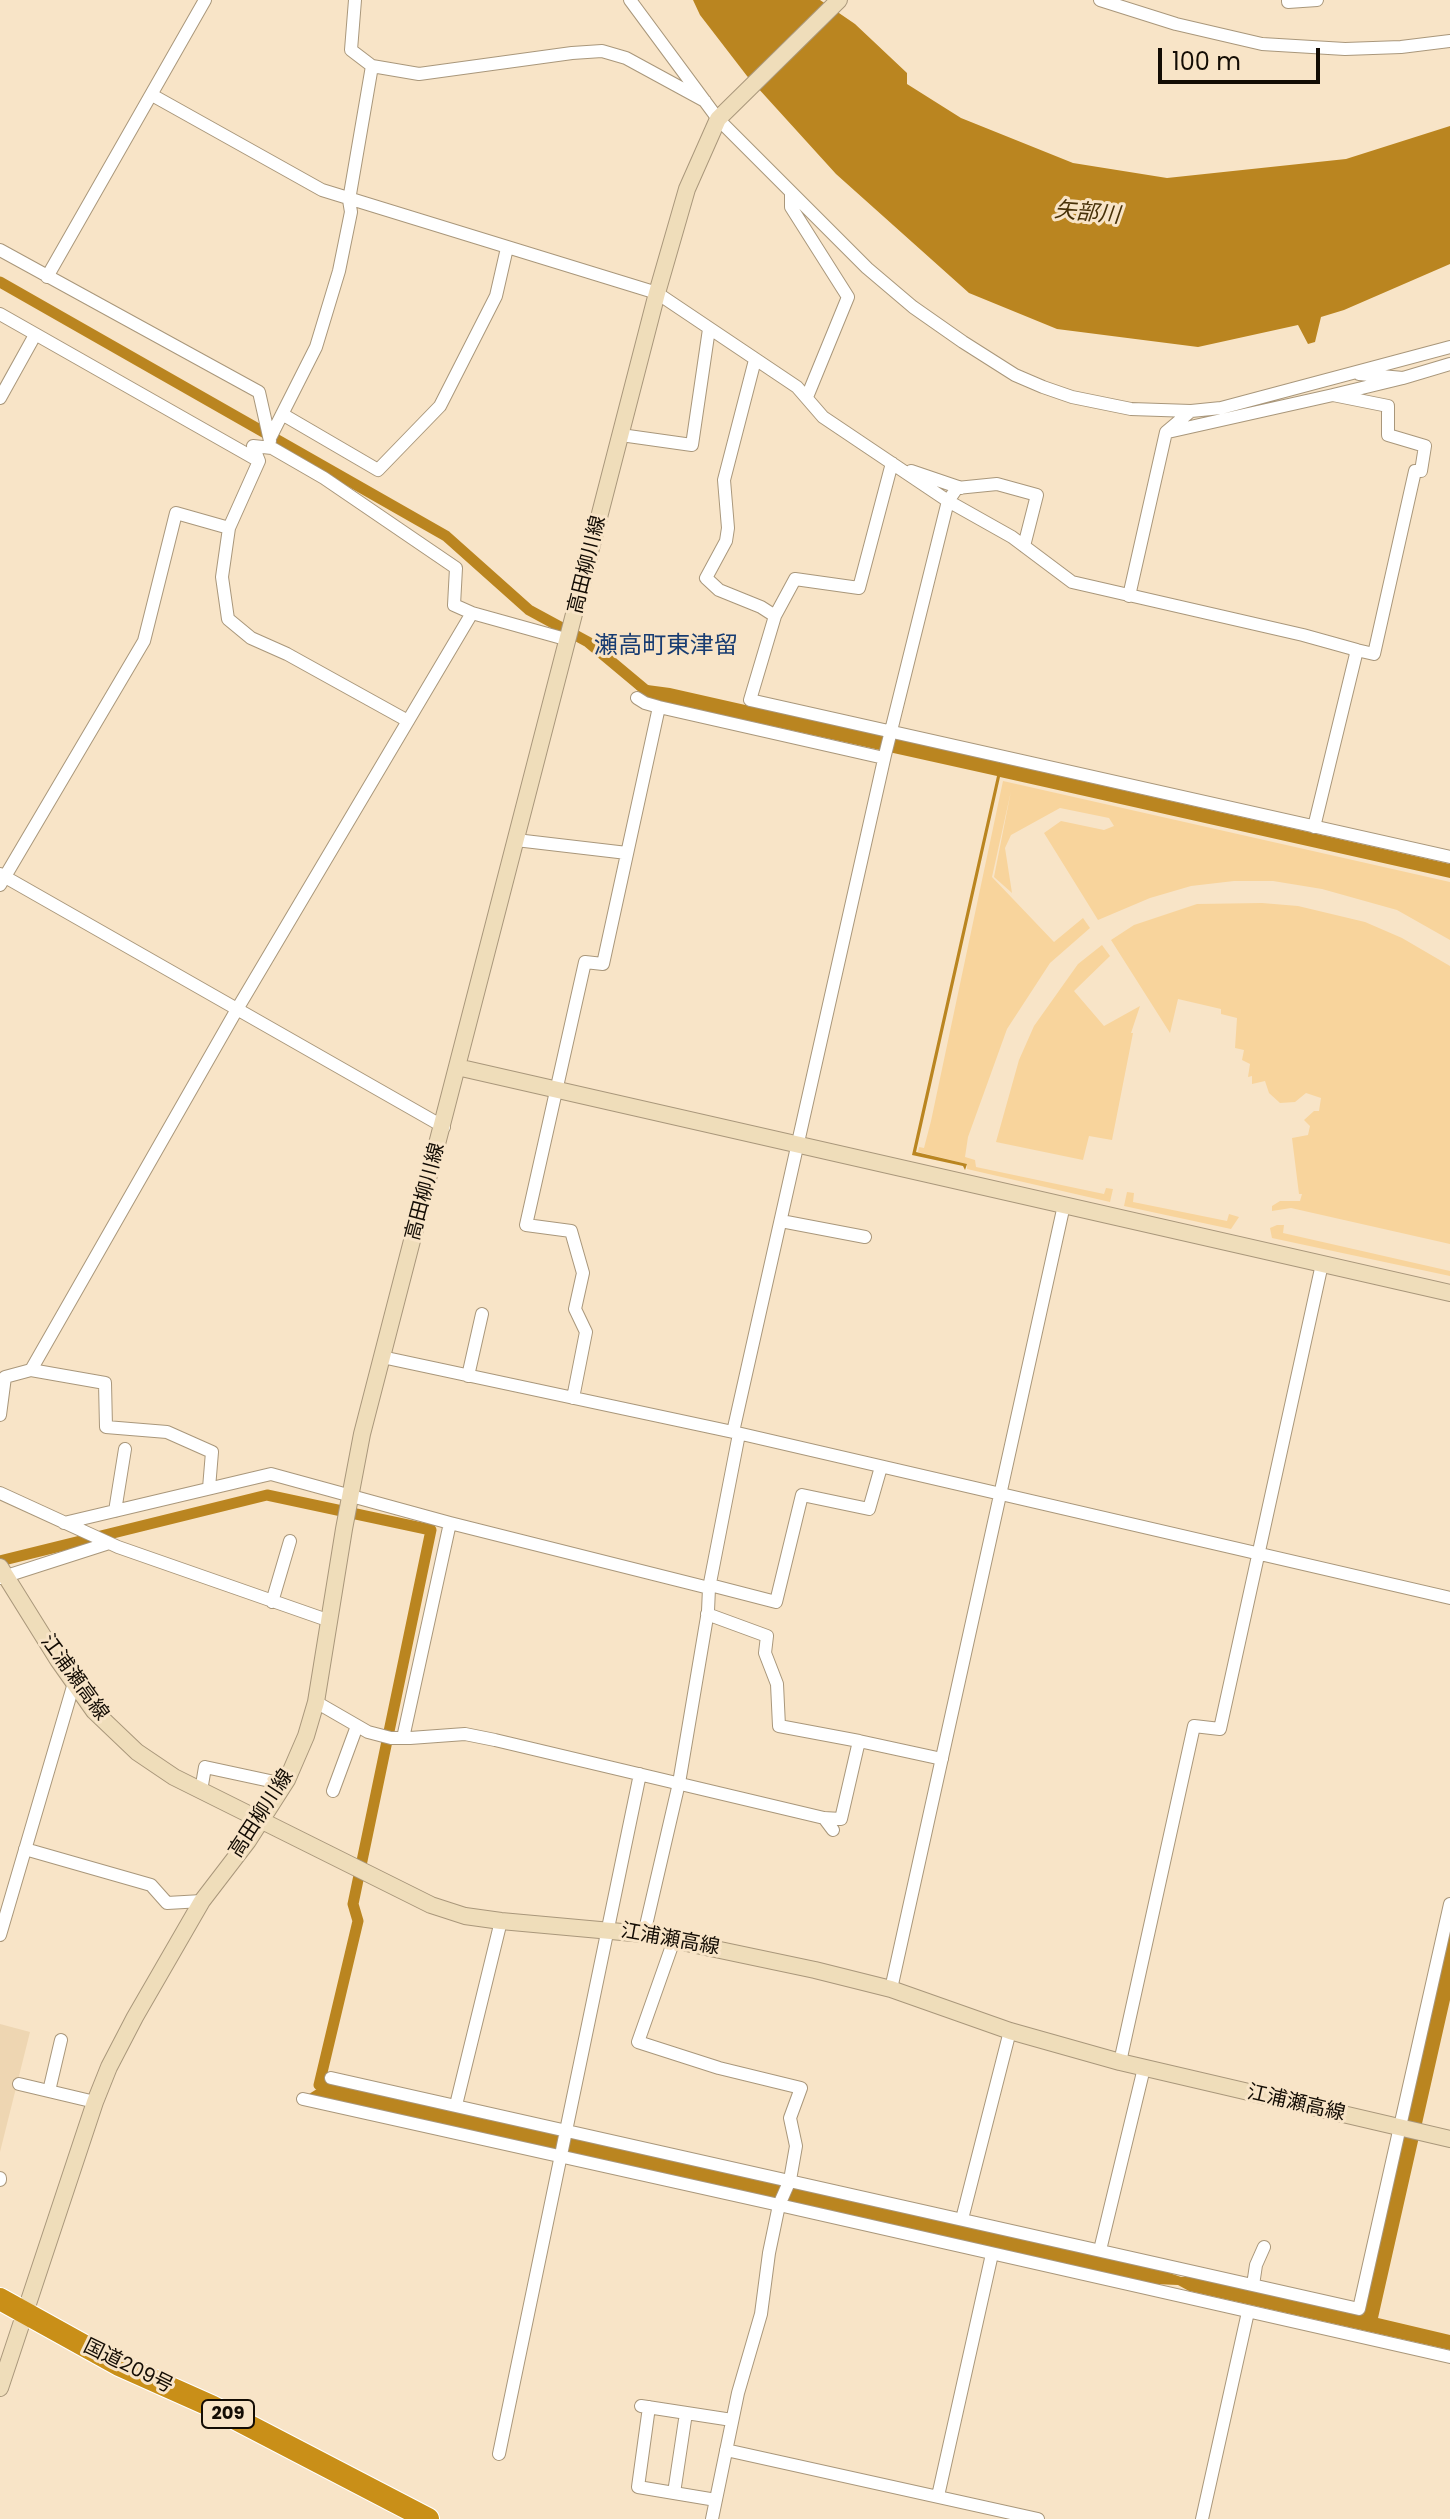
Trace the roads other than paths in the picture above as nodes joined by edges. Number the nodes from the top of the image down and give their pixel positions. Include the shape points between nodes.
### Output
1 (205, 0) edge
2 (355, 0) edge
3 (630, 0) edge
4 (839, 0) edge
5 (1100, 0) edge
6 (1288, 0) edge
7 (1317, 0) edge
8 (1450, 41) edge
9 (372, 66) junction
10 (152, 95) junction
11 (708, 102) junction
12 (721, 116) junction
13 (791, 192) junction
14 (349, 200) junction
15 (507, 248) junction
16 (0, 250) edge
17 (47, 277) junction
18 (657, 293) junction
19 (0, 314) edge
20 (709, 329) junction
21 (35, 335) junction
22 (1450, 347) edge
23 (755, 360) junction
24 (1450, 364) edge
25 (1350, 373) junction
26 (1403, 378) junction
27 (1333, 395) junction
28 (807, 397) junction
29 (0, 398) edge
30 (1191, 411) junction
31 (282, 414) junction
32 (1166, 432) junction
33 (621, 435) junction
34 (271, 443) junction
35 (259, 461) junction
36 (896, 465) junction
37 (961, 488) junction
38 (948, 501) junction
39 (229, 528) junction
40 (1024, 546) junction
41 (1129, 596) junction
42 (472, 613) junction
43 (775, 616) junction
44 (569, 640) junction
45 (1352, 649) junction
46 (637, 698) dead end
47 (659, 707) junction
48 (408, 721) junction
49 (891, 731) junction
50 (884, 757) junction
51 (1314, 827) junction
52 (516, 840) junction
53 (627, 853) junction
54 (1450, 857) edge
55 (2, 879) edge
56 (236, 1011) junction
57 (457, 1067) junction
58 (555, 1089) junction
59 (444, 1127) junction
60 (798, 1144) junction
61 (1064, 1205) junction
62 (781, 1221) junction
63 (865, 1237) dead end
64 (1322, 1264) junction
65 (1450, 1293) edge
66 (482, 1314) dead end
67 (382, 1357) junction
68 (31, 1370) junction
69 (468, 1376) junction
70 (573, 1398) junction
71 (0, 1415) edge
72 (736, 1433) junction
73 (125, 1449) dead end
74 (881, 1467) junction
75 (209, 1488) junction
76 (0, 1493) edge
77 (1002, 1495) junction
78 (350, 1497) junction
79 (115, 1511) junction
80 (450, 1523) junction
81 (69, 1525) junction
82 (290, 1541) dead end
83 (114, 1545) junction
84 (1259, 1554) junction
85 (2, 1573) edge
86 (709, 1587) junction
87 (1450, 1598) edge
88 (272, 1602) junction
89 (708, 1613) junction
90 (322, 1619) junction
91 (74, 1683) junction
92 (316, 1702) junction
93 (362, 1729) junction
94 (406, 1738) junction
95 (859, 1741) junction
96 (942, 1759) junction
97 (640, 1774) junction
98 (679, 1783) junction
99 (284, 1784) junction
100 (201, 1791) junction
101 (333, 1791) dead end
102 (824, 1818) junction
103 (261, 1822) junction
104 (833, 1830) dead end
105 (25, 1849) junction
106 (202, 1901) junction
107 (1450, 1904) edge
108 (501, 1921) junction
109 (609, 1930) junction
110 (644, 1934) junction
111 (0, 1935) edge
112 (674, 1940) junction
113 (891, 1989) junction
114 (1010, 2031) junction
115 (61, 2040) dead end
116 (1120, 2062) junction
117 (1144, 2068) junction
118 (331, 2078) dead end
119 (19, 2084) dead end
120 (49, 2091) junction
121 (303, 2099) dead end
122 (95, 2102) junction
123 (456, 2105) junction
124 (1402, 2128) junction
125 (567, 2129) junction
126 (1450, 2139) edge
127 (560, 2157) junction
128 (790, 2180) junction
129 (779, 2205) junction
130 (962, 2219) junction
131 (1264, 2247) dead end
132 (1100, 2250) junction
133 (992, 2254) junction
134 (1172, 2280) junction
135 (1253, 2285) junction
136 (0, 2299) edge
137 (1248, 2312) junction
138 (25, 2313) junction
139 (1450, 2357) edge
140 (0, 2388) edge
141 (686, 2413) junction
142 (732, 2420) junction
143 (726, 2450) junction
144 (499, 2454) dead end
145 (674, 2493) junction
146 (938, 2496) junction
147 (716, 2500) junction
148 (428, 2519) edge
149 (712, 2519) edge
150 (1038, 2519) edge
151 (1202, 2519) edge

1 - 10 street
2 - 9 street via 351,50
3 - 11 street
4 - 12 main road, 高田柳川線
5 - 8 street via 1262,44 1345,49
6 - 7 street
9 - 11 street via 419,74 602,51 626,58
9 - 14 street
10 - 14 street
10 - 17 street
11 - 12 street
12 - 13 street
12 - 18 main road, 高田柳川線 via 687,189
13 - 28 street via 791,207 848,297
13 - 30 street via 890,288 1015,375 1101,404
14 - 15 street
14 - 31 street via 351,212 324,323
15 - 18 street
15 - 31 street via 496,296 440,406 378,470
16 - 17 street
17 - 34 street via 259,392
18 - 20 street
18 - 33 main road, 高田柳川線
19 - 21 street
20 - 23 street
20 - 33 street via 692,445
21 - 29 street
21 - 35 street
22 - 25 street
23 - 28 street
23 - 43 street via 724,480 726,541 706,578 719,590
24 - 26 street
25 - 26 street
25 - 30 street via 1221,408
26 - 27 street
27 - 32 street
27 - 45 street via 1388,406 1388,435 1425,446 1374,654
28 - 36 street via 820,413
30 - 32 street
31 - 34 street
32 - 41 street
33 - 44 main road, 高田柳川線
34 - 35 street via 253,446
34 - 42 street via 456,568 454,605
35 - 39 street
36 - 37 street
36 - 38 street
36 - 43 street via 859,588 795,579
37 - 38 street
37 - 40 street via 997,484 1037,495
38 - 40 street
38 - 49 street
39 - 48 street via 222,577 228,619 251,638
39 - 55 street via 176,513 144,641
40 - 41 street via 1072,582
41 - 45 street
42 - 44 street
42 - 48 street
43 - 49 street via 750,700
44 - 52 main road, 高田柳川線
45 - 51 street via 1357,650
46 - 47 street
47 - 50 street
47 - 53 street
48 - 56 street
49 - 50 street
49 - 51 street
50 - 60 street
51 - 54 street
52 - 53 street
52 - 57 main road, 高田柳川線
53 - 58 street via 603,964 585,962
55 - 56 street
56 - 59 street
56 - 68 street
57 - 58 main road
57 - 59 main road, 高田柳川線
58 - 60 main road
58 - 70 street via 526,1225 571,1231 583,1273 575,1309 586,1332
59 - 67 main road, 高田柳川線
60 - 61 main road
60 - 62 street
61 - 64 main road
61 - 77 street
62 - 63 street
62 - 72 street
64 - 65 main road
64 - 84 street
66 - 69 street
67 - 69 street
67 - 78 main road, 高田柳川線
68 - 71 street via 5,1377
68 - 75 street via 105,1383 106,1427 167,1432 212,1452
69 - 70 street
70 - 72 street
72 - 74 street
72 - 86 street
73 - 79 street
74 - 77 street
74 - 86 street via 869,1509 802,1495 776,1602
75 - 78 street via 271,1474
75 - 79 street
76 - 81 street
77 - 84 street
77 - 96 street
78 - 80 street
78 - 90 main road, 高田柳川線
79 - 81 street
80 - 86 street
80 - 94 street
81 - 83 street
82 - 88 street
83 - 85 street
83 - 88 street
84 - 87 street
84 - 116 street via 1220,1729 1194,1726
85 - 91 main road, 江浦瀬高線
86 - 89 street
88 - 90 street
89 - 95 street via 767,1636 765,1653 777,1684 779,1726
89 - 98 street
90 - 92 main road, 高田柳川線
91 - 100 main road, 江浦瀬高線 via 122,1739
91 - 105 street
92 - 93 street
92 - 99 main road, 高田柳川線
93 - 94 street
93 - 101 street
94 - 97 street via 465,1734
95 - 96 street
95 - 102 street via 841,1819
96 - 113 street
97 - 98 street
97 - 109 street
98 - 102 street
98 - 110 street
99 - 100 street via 205,1767
99 - 103 main road, 高田柳川線
100 - 103 main road, 江浦瀬高線
102 - 104 street
103 - 106 main road, 高田柳川線
103 - 108 main road, 江浦瀬高線 via 431,1905
105 - 106 street via 151,1885 167,1903
105 - 111 street
106 - 122 main road, 高田柳川線 via 135,2017
107 - 124 street
108 - 109 main road, 江浦瀬高線
108 - 123 street
109 - 110 main road, 江浦瀬高線
109 - 125 street
110 - 112 main road, 江浦瀬高線
112 - 113 main road, 江浦瀬高線
112 - 128 street via 638,2042 801,2088 790,2118 796,2146
113 - 114 main road, 江浦瀬高線
114 - 116 main road, 江浦瀬高線
114 - 130 street
115 - 120 street
116 - 117 main road, 江浦瀬高線
117 - 124 main road, 江浦瀬高線
117 - 132 street
118 - 123 street
119 - 120 street
120 - 122 street
121 - 127 street
122 - 138 main road, 高田柳川線
123 - 125 street
124 - 126 main road, 江浦瀬高線
124 - 135 street via 1359,2309
125 - 127 street
125 - 128 street
127 - 129 street
127 - 144 street
128 - 129 street
128 - 130 street
129 - 133 street
129 - 142 street via 761,2314
130 - 132 street
131 - 135 street
132 - 134 street
133 - 134 street
133 - 146 street
134 - 135 street
134 - 137 street
136 - 138 highway, 国道209号 / 209
137 - 139 street
137 - 151 street
138 - 140 main road, 高田柳川線
138 - 148 highway, 国道209号 / 209
141 - 142 street
141 - 145 street
141 - 145 street via 645,2407 638,2487
142 - 143 street
143 - 146 street
143 - 147 street
145 - 147 street
146 - 150 street
147 - 149 street

